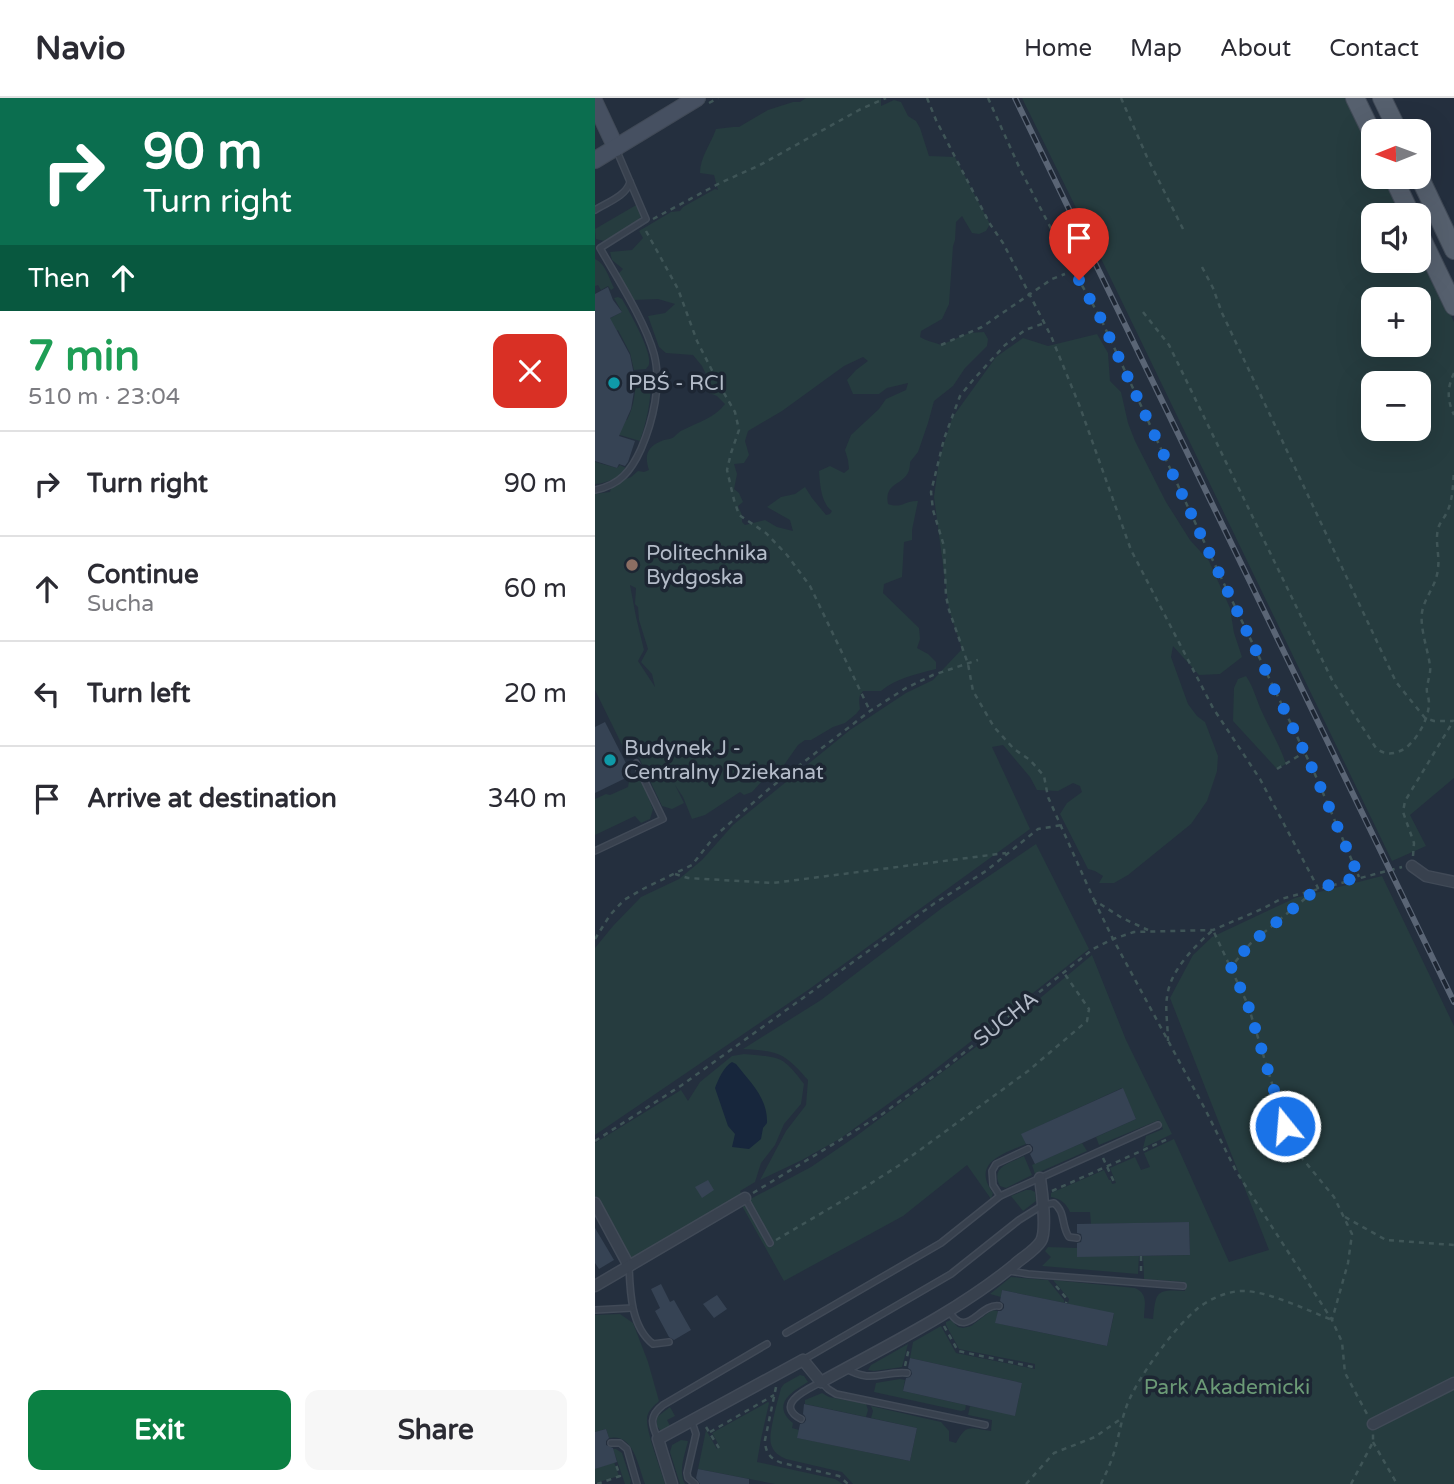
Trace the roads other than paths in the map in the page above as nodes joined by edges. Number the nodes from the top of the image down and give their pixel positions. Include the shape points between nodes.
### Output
1 (1355, 98) edge
2 (1382, 98) edge
3 (702, 102) edge
4 (595, 103) edge
5 (1365, 119) edge
6 (1392, 119) edge
7 (616, 148) junction
8 (595, 160) edge
9 (630, 179) junction
10 (1425, 189) edge
11 (595, 210) edge
12 (1454, 250) edge
13 (1431, 258) edge
14 (1454, 306) edge
15 (595, 490) edge
16 (636, 763) dead end
17 (595, 850) edge
18 (1412, 866) road end
19 (1454, 882) edge
20 (1159, 1125) dead end
21 (1028, 1149) dead end
22 (1040, 1178) junction
23 (1000, 1196) junction
24 (745, 1198) joint
25 (595, 1203) edge
26 (1043, 1205) junction
27 (1077, 1238) dead end
28 (770, 1243) road end
29 (629, 1266) junction
30 (1007, 1270) junction
31 (595, 1286) edge
32 (1183, 1286) dead end
33 (999, 1307) dead end
34 (632, 1308) junction
35 (595, 1310) edge
36 (950, 1311) junction
37 (786, 1332) dead end
38 (669, 1342) dead end
39 (767, 1344) dead end
40 (803, 1360) junction
41 (845, 1368) junction
42 (905, 1373) road end
43 (821, 1381) junction
44 (1454, 1383) edge
45 (801, 1419) dead end
46 (692, 1422) junction
47 (1373, 1424) road end
48 (985, 1425) dead end
49 (658, 1439) junction
50 (611, 1443) dead end
51 (637, 1484) edge
52 (672, 1484) edge
53 (695, 1484) edge

1 - 5 main road
2 - 6 main road
3 - 7 street
4 - 7 street
7 - 8 street
7 - 9 lane
9 - 11 lane via 625,192
9 - 15 lane via 646,219 600,248 640,319 654,355 656,398 646,438 630,471
10 - 12 main road
13 - 14 main road
16 - 17 lane via 663,819
18 - 19 street via 1426,876
20 - 22 lane
21 - 23 lane via 996,1164 993,1185
22 - 23 lane
22 - 26 street
23 - 37 lane via 941,1243
24 - 28 lane
24 - 29 street
25 - 29 street
26 - 27 lane via 1058,1206 1066,1233
26 - 30 street via 1040,1243
26 - 40 lane via 951,1274
29 - 31 street
29 - 34 lane
30 - 32 lane
30 - 36 street
33 - 36 lane via 992,1305 965,1323 954,1319
34 - 35 lane
34 - 38 lane via 646,1338 653,1344
36 - 41 street
39 - 49 lane via 655,1411 652,1424
40 - 43 street
40 - 46 street
41 - 42 lane via 870,1377
41 - 43 street
43 - 45 lane via 793,1400 792,1411
43 - 48 lane via 836,1394
44 - 47 street
46 - 49 street
46 - 53 lane via 695,1434 687,1473
49 - 52 street
50 - 51 lane via 627,1449

